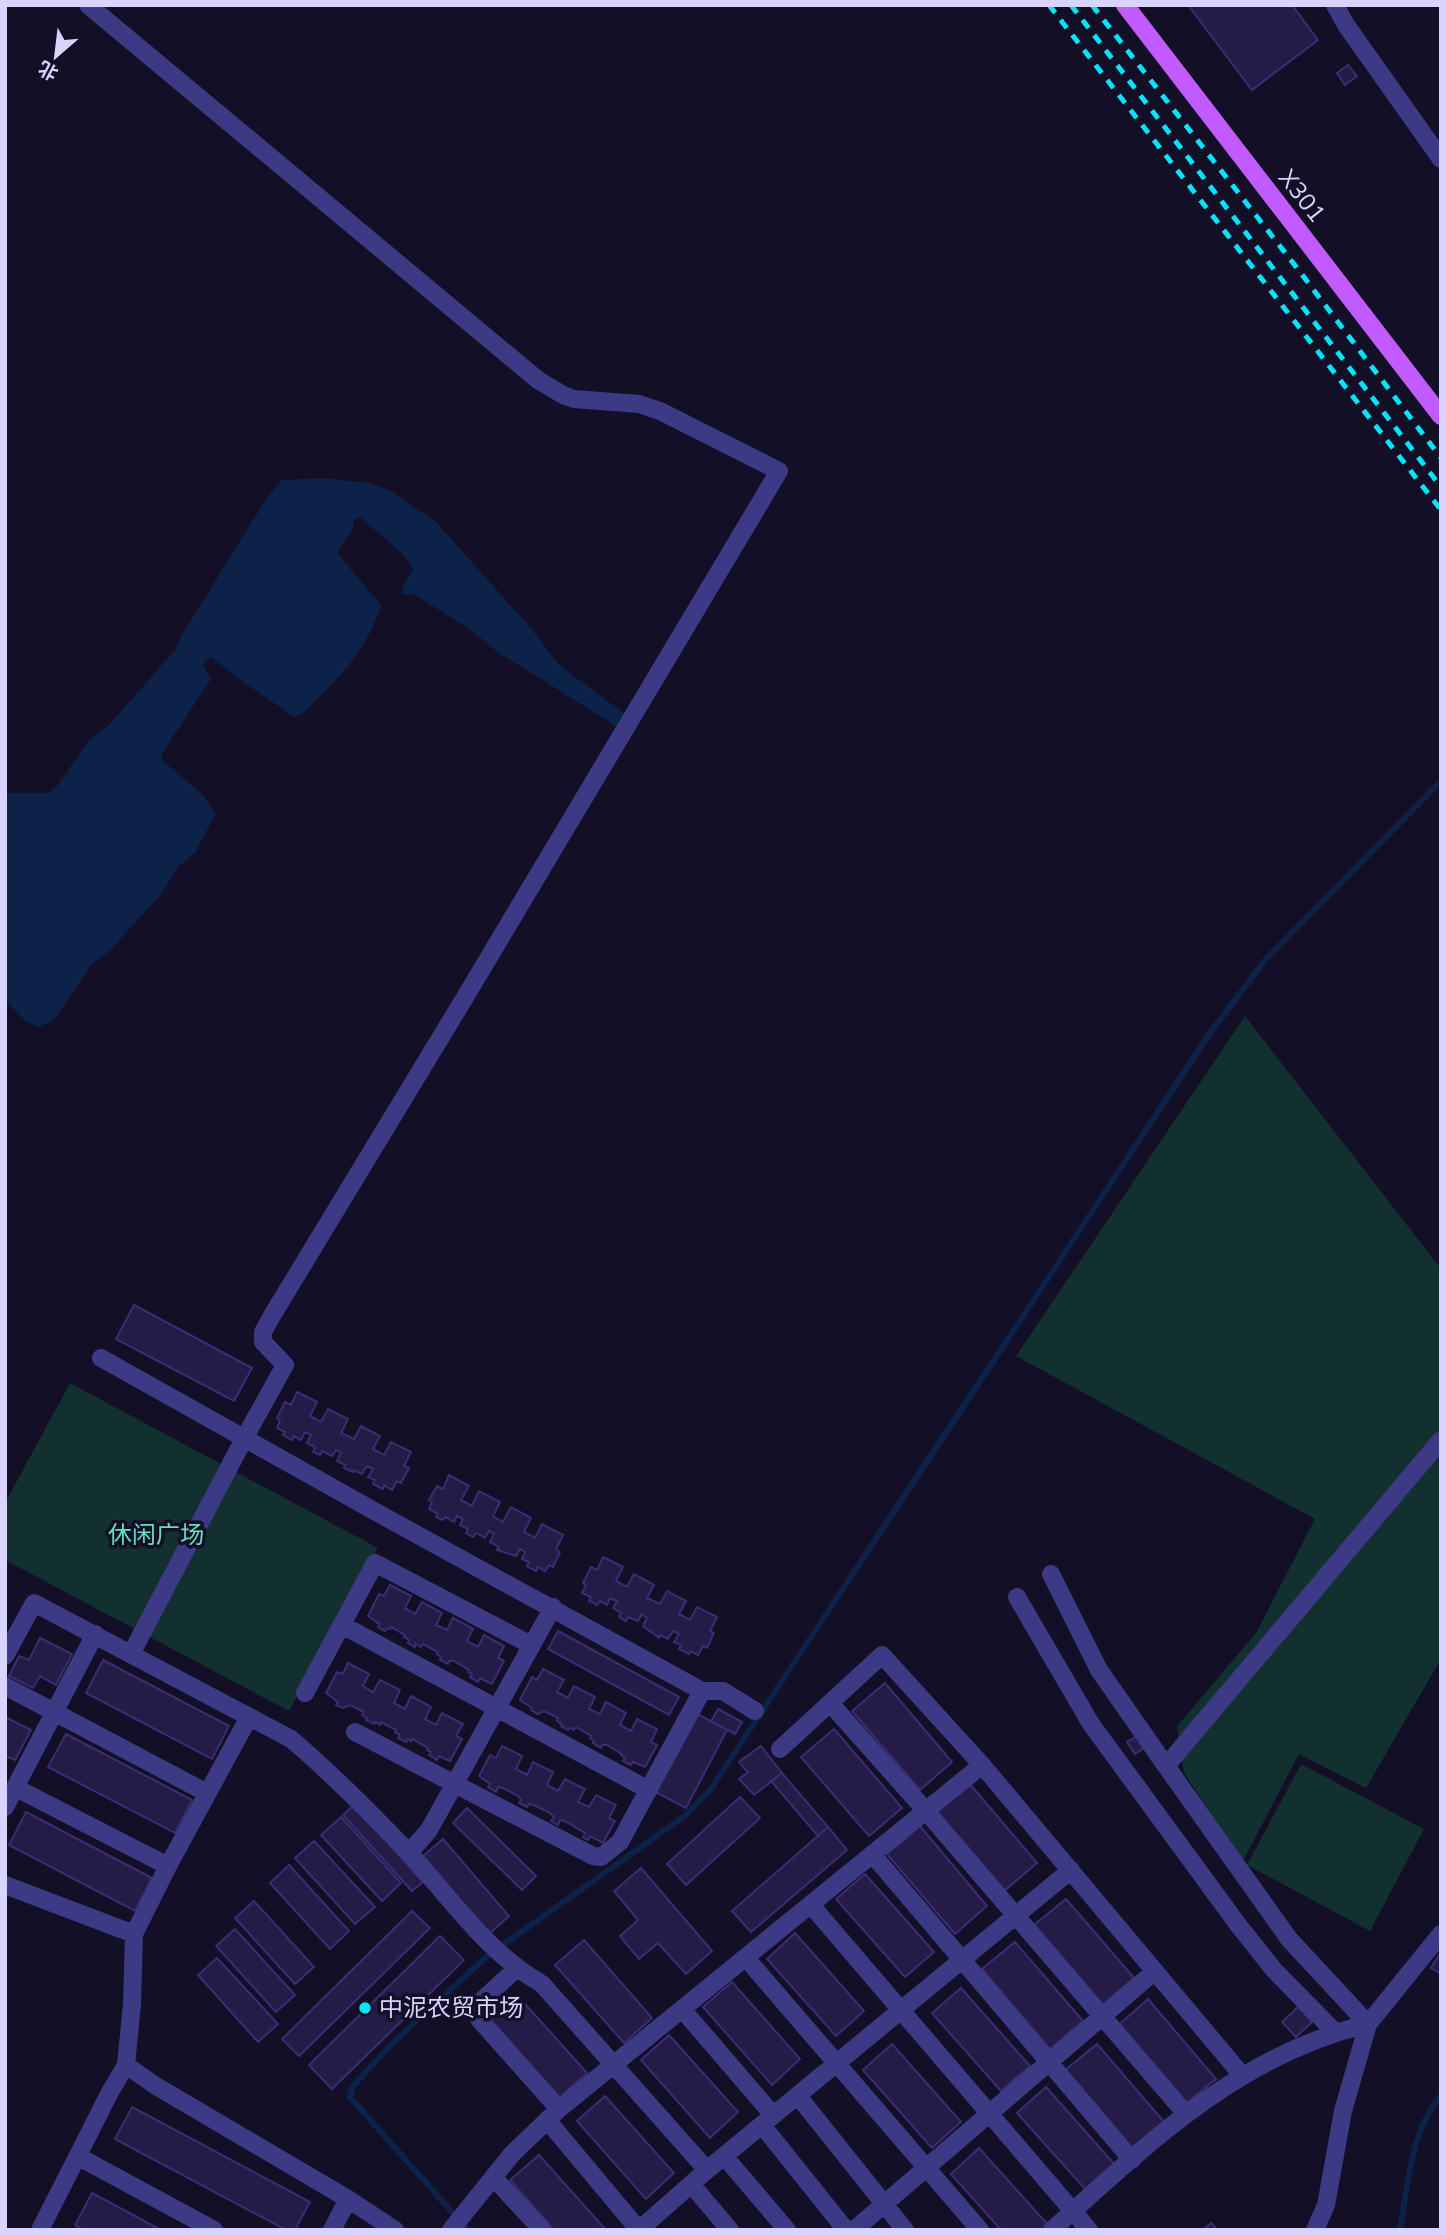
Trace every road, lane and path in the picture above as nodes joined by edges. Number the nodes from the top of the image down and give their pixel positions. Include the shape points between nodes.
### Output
1 (88, 5) edge
2 (1125, 5) edge
3 (1335, 5) edge
4 (1441, 159) edge
5 (1441, 416) edge
6 (101, 1358) dead end
7 (245, 1437) junction
8 (1441, 1440) edge
9 (1051, 1574) dead end
10 (1017, 1597) dead end
11 (553, 1607) junction
12 (342, 1625) junction
13 (95, 1634) junction
14 (531, 1645) junction
15 (131, 1654) junction
16 (5, 1656) edge
17 (5, 1686) edge
18 (702, 1691) junction
19 (305, 1693) dead end
20 (830, 1703) junction
21 (498, 1708) junction
22 (755, 1711) dead end
23 (54, 1713) junction
24 (249, 1717) junction
25 (355, 1732) dead end
26 (780, 1749) dead end
27 (982, 1765) junction
28 (1166, 1766) junction
29 (455, 1785) junction
30 (649, 1790) junction
31 (207, 1793) junction
32 (10, 1794) edge
33 (926, 1811) junction
34 (409, 1853) junction
35 (873, 1855) junction
36 (168, 1866) junction
37 (1071, 1870) junction
38 (5, 1885) edge
39 (811, 1905) junction
40 (1016, 1916) junction
41 (134, 1934) junction
42 (1441, 1934) edge
43 (746, 1958) junction
44 (962, 1960) junction
45 (510, 1963) junction
46 (1155, 1972) junction
47 (682, 2009) junction
48 (901, 2010) junction
49 (1101, 2018) junction
50 (1368, 2024) junction
51 (1335, 2032) junction
52 (837, 2063) junction
53 (1048, 2063) junction
54 (126, 2065) junction
55 (612, 2065) junction
56 (1241, 2074) junction
57 (798, 2095) junction
58 (1186, 2114) junction
59 (553, 2115) junction
60 (989, 2115) junction
61 (768, 2120) junction
62 (724, 2156) junction
63 (79, 2157) junction
64 (1132, 2160) junction
65 (926, 2169) junction
66 (707, 2170) junction
67 (493, 2177) junction
68 (691, 2184) junction
69 (348, 2199) junction
70 (884, 2205) junction
71 (1073, 2210) junction
72 (459, 2220) edge
73 (652, 2226) edge
74 (40, 2230) edge
75 (215, 2230) edge
76 (332, 2230) edge
77 (395, 2230) edge
78 (542, 2230) edge
79 (730, 2230) edge
80 (787, 2230) edge
81 (846, 2230) edge
82 (855, 2230) edge
83 (905, 2230) edge
84 (980, 2230) edge
85 (1052, 2230) edge
86 (1089, 2230) edge
87 (1315, 2230) edge

1 - 7 street via 538,380 574,399 639,404 660,411 779,471 263,1332 263,1342 285,1366
2 - 5 main road, X301 / X301
3 - 4 street
6 - 7 street
7 - 11 street
7 - 15 street
8 - 28 street
9 - 28 street via 1099,1670
10 - 51 street via 1091,1724 1132,1781 1274,1970
11 - 14 street
11 - 18 street
12 - 14 street via 375,1563
12 - 19 street
12 - 21 street
13 - 15 street
13 - 16 street via 34,1602
13 - 23 street
14 - 21 street
15 - 24 street
17 - 23 street
18 - 22 street via 723,1691
18 - 30 street
20 - 26 street
20 - 27 street via 882,1655
20 - 33 street
21 - 29 street
21 - 30 street
23 - 31 street
23 - 32 street
24 - 31 street
24 - 34 street via 291,1739
25 - 29 street
27 - 33 street
27 - 37 street
28 - 50 street via 1289,1939
29 - 30 street via 601,1857 620,1842
29 - 34 street via 429,1830
31 - 36 street
32 - 36 street
33 - 35 street
33 - 40 street
34 - 45 street via 457,1911
35 - 39 street
35 - 44 street
36 - 41 street
37 - 40 street
37 - 46 street
38 - 41 street
39 - 43 street
39 - 48 street
40 - 44 street
40 - 49 street
41 - 54 street
42 - 50 street
43 - 47 street
43 - 52 street
44 - 48 street
44 - 53 street
45 - 55 street via 542,1984
45 - 59 street via 478,2004 479,2019
46 - 49 street
46 - 56 street
47 - 55 street
47 - 61 street
48 - 52 street
48 - 60 street
49 - 53 street
49 - 58 street
50 - 51 street
50 - 87 street via 1343,2111 1326,2205
51 - 56 street
52 - 57 street
52 - 65 street
53 - 60 street
53 - 64 street
54 - 63 street
54 - 69 street
55 - 59 street
55 - 66 street
56 - 58 street
57 - 61 street
57 - 70 street
58 - 64 street
59 - 67 street
59 - 73 street
60 - 65 street
60 - 71 street
61 - 62 street
61 - 81 street
62 - 66 street
62 - 80 street
63 - 74 street
63 - 75 street
64 - 71 street
65 - 70 street
65 - 84 street
66 - 68 street
67 - 72 street
67 - 78 street
68 - 73 street
68 - 79 street
69 - 76 street
69 - 77 street
70 - 82 street
70 - 83 street
71 - 85 street
71 - 86 street

